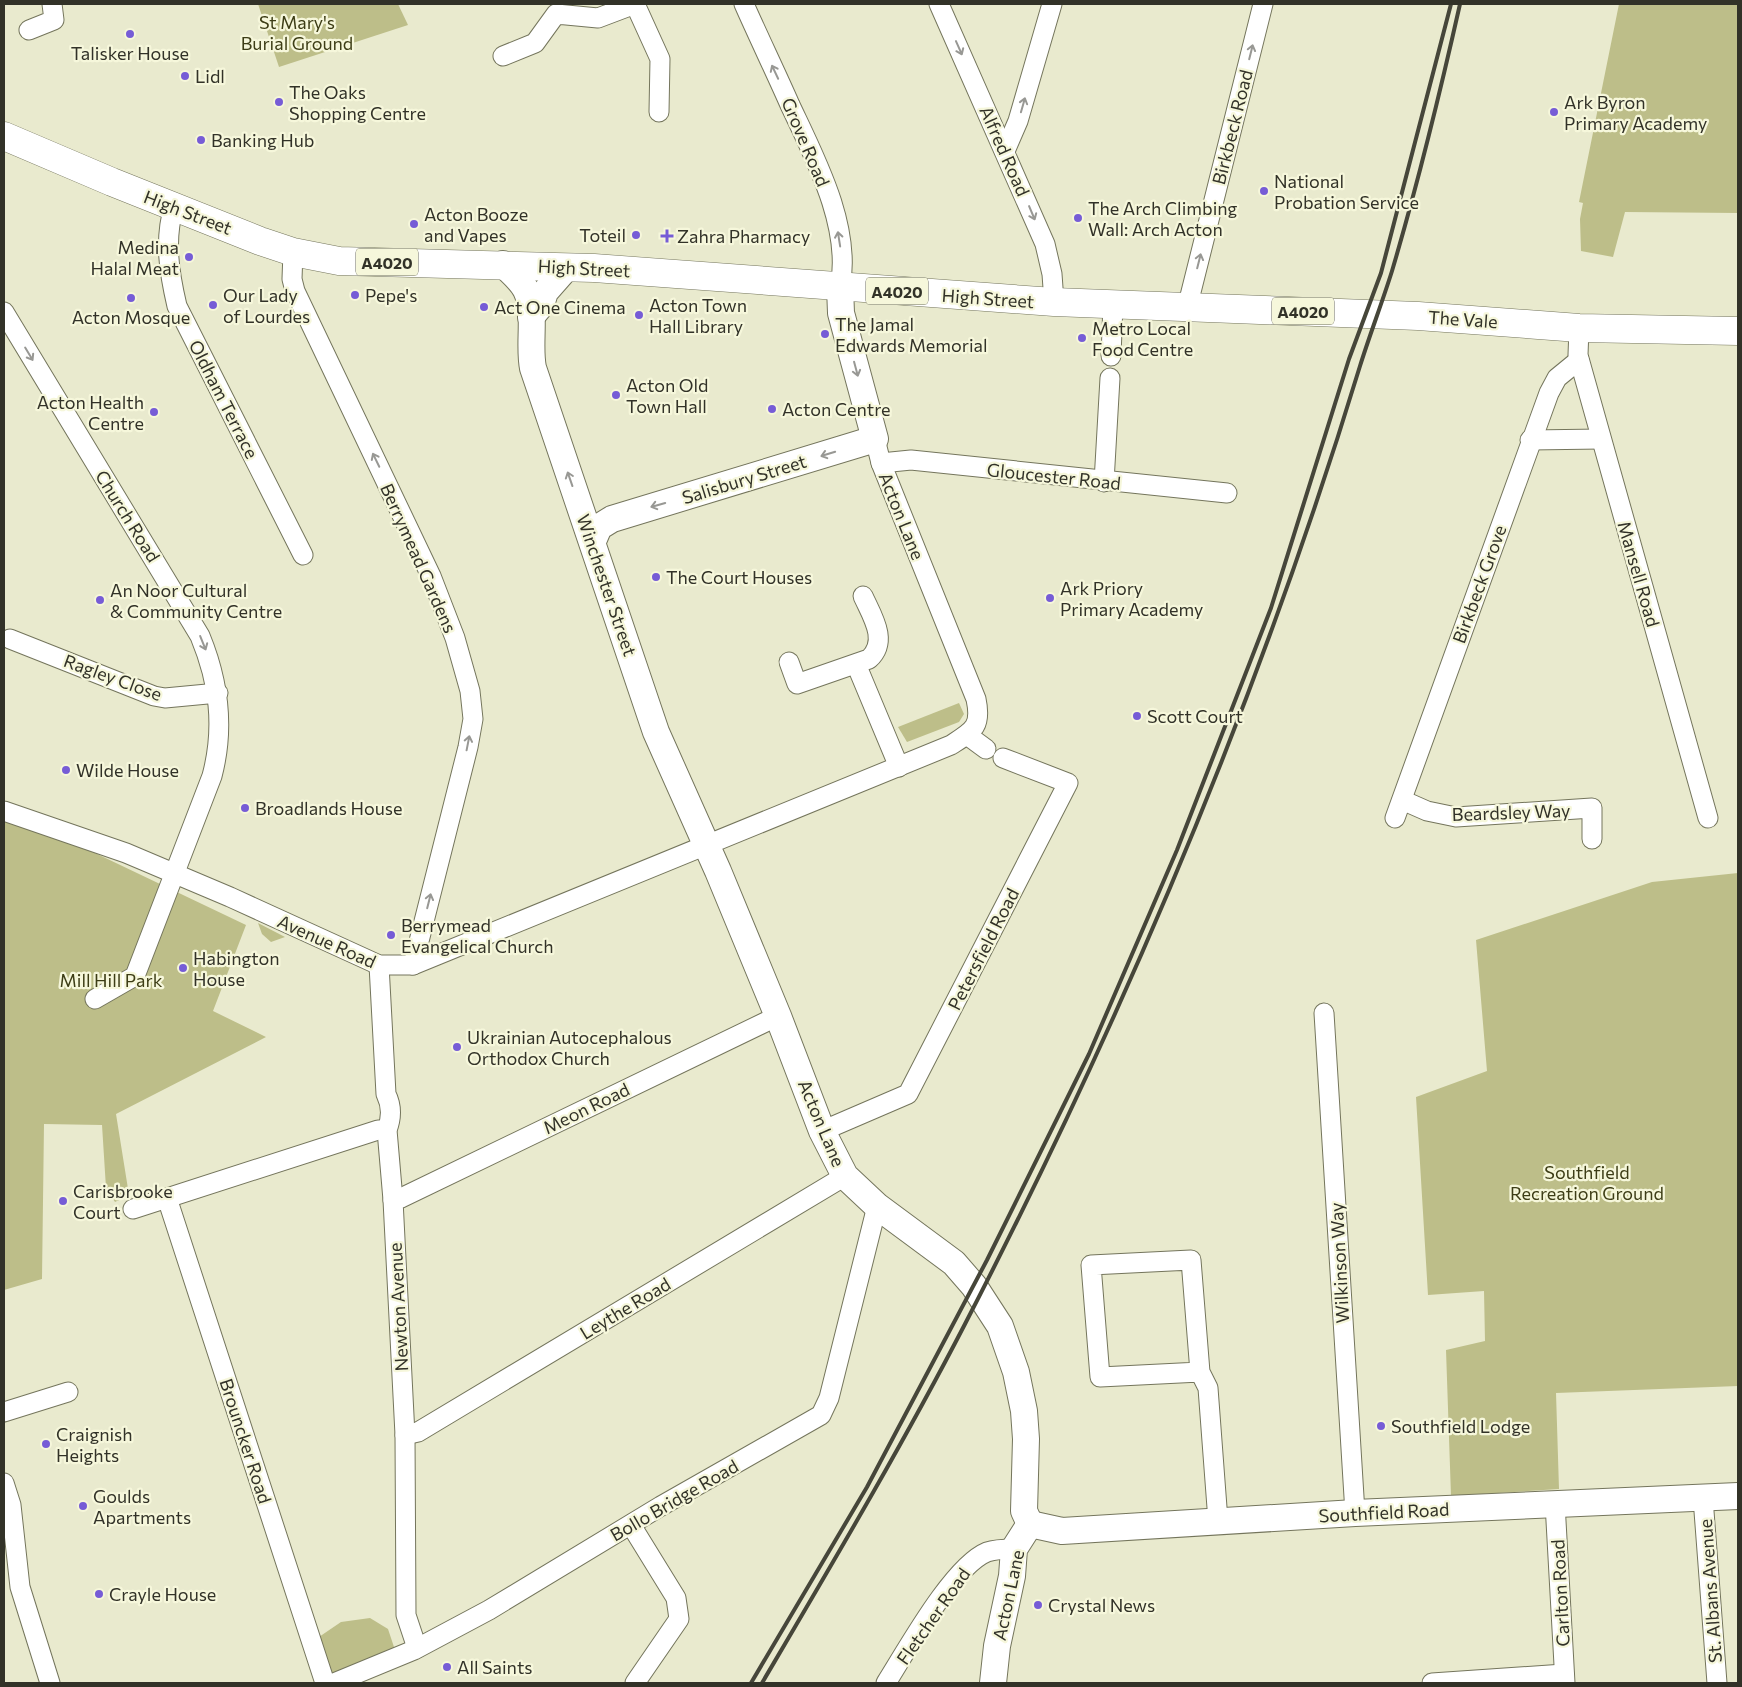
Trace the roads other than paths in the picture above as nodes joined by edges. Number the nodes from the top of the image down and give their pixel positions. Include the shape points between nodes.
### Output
1 (52, 4) edge
2 (744, 4) edge
3 (939, 4) edge
4 (1052, 4) edge
5 (1263, 4) edge
6 (555, 9) edge
7 (29, 30) dead end
8 (503, 56) dead end
9 (659, 112) dead end
10 (4, 136) edge
11 (1005, 151) junction
12 (174, 206) junction
13 (293, 252) junction
14 (503, 264) junction
15 (567, 267) junction
16 (840, 287) junction
17 (1054, 302) junction
18 (1113, 304) junction
19 (1187, 308) junction
20 (4, 312) edge
21 (531, 317) junction
22 (1579, 328) junction
23 (1738, 331) edge
24 (1111, 356) dead end
25 (1579, 360) junction
26 (1110, 378) dead end
27 (1601, 439) junction
28 (1530, 440) junction
29 (878, 451) junction
30 (1104, 482) junction
31 (1227, 493) dead end
32 (579, 505) junction
33 (612, 519) junction
34 (593, 541) junction
35 (303, 555) dead end
36 (863, 596) dead end
37 (10, 639) dead end
38 (789, 662) dead end
39 (856, 664) junction
40 (218, 693) junction
41 (967, 735) junction
42 (986, 749) dead end
43 (1003, 758) dead end
44 (899, 766) junction
45 (1402, 800) junction
46 (4, 811) edge
47 (1395, 818) dead end
48 (1708, 818) dead end
49 (1592, 839) dead end
50 (706, 846) junction
51 (173, 874) junction
52 (413, 965) junction
53 (379, 966) junction
54 (96, 999) dead end
55 (1324, 1013) dead end
56 (778, 1016) junction
57 (387, 1130) junction
58 (822, 1130) junction
59 (844, 1176) junction
60 (167, 1198) junction
61 (393, 1200) junction
62 (877, 1206) junction
63 (133, 1209) dead end
64 (1200, 1372) junction
65 (68, 1392) dead end
66 (4, 1412) edge
67 (405, 1435) junction
68 (4, 1483) edge
69 (1738, 1496) edge
70 (1703, 1498) junction
71 (1555, 1504) junction
72 (1356, 1513) junction
73 (1218, 1521) junction
74 (1030, 1524) junction
75 (631, 1525) junction
76 (1014, 1549) junction
77 (417, 1648) junction
78 (1564, 1679) edge
79 (50, 1683) edge
80 (325, 1683) edge
81 (334, 1683) edge
82 (635, 1683) edge
83 (886, 1683) edge
84 (993, 1683) edge
85 (1432, 1683) edge
86 (1717, 1683) edge

1 - 7 street via 54,20
16 -> 2 street, Grove Road via 843,271 839,236 828,192
3 -> 11 street, Alfred Road
11 -> 4 street via 1018,121
19 -> 5 street, Birkbeck Road
6 - 8 street via 535,43
6 - 9 street via 598,18 635,4 660,59
10 - 12 main road, High Street / A4020
11 -> 17 street, Alfred Road via 1045,244
12 - 13 main road, High Street / A4020
12 - 35 street, Oldham Terrace via 168,243 177,306
13 - 14 main road, High Street / A4020 via 339,261
52 -> 13 street, Berrymead Gardens via 468,747 473,719 470,691 455,638 431,576 295,291
14 - 15 main road, High Street / A4020
14 - 21 main road, Winchester Street via 526,290
15 - 16 main road, High Street / A4020
15 - 21 main road, Winchester Street via 545,292 541,305
16 - 17 main road, High Street / A4020
16 -> 29 main road, Acton Lane via 840,313
17 - 18 main road, High Street / A4020
18 - 19 main road, High Street / A4020
18 - 24 street
19 - 22 main road, The Vale / A4020 via 1418,316
20 -> 40 street, Church Road via 200,636 212,664
32 -> 21 main road, Winchester Street via 533,368
22 - 23 main road, The Vale / A4020
22 - 25 street, Mansell Road
25 - 27 street, Mansell Road
25 - 28 street, Birkbeck Grove via 1558,378
26 - 30 street
27 - 28 street
27 - 48 street, Mansell Road
28 - 45 street, Birkbeck Grove
29 - 30 street, Gloucester Road via 911,460
29 -> 33 main road, Salisbury Street
29 - 41 street, Acton Lane via 976,699 977,725
30 - 31 street, Gloucester Road
32 - 33 main road, Salisbury Street via 590,517
32 - 34 main road, Winchester Street
33 - 34 main road, Salisbury Street via 599,527
34 - 50 main road, Winchester Street via 656,732
36 - 39 street via 880,640 878,652
37 - 40 street, Ragley Close via 154,696 166,698
38 - 39 street via 797,684
39 - 44 street
40 - 51 street, Church Road via 220,723 212,776
41 - 42 street
41 - 44 street
43 - 58 street, Petersfield Road via 1068,783 908,1094
44 - 50 street via 733,832
45 - 47 street, Birkbeck Grove
45 - 49 street, Beardsley Way via 1427,811 1456,817 1592,808
46 - 51 street, Avenue Road via 126,853
50 - 52 street, Avenue Road
50 - 56 main road, Acton Lane
51 - 53 street, Avenue Road
51 - 54 street, Church Road via 135,976
52 - 53 street, Avenue Road
53 - 57 street, Newton Avenue via 386,1094 391,1120
55 - 72 street, Wilkinson Way
56 - 58 main road, Acton Lane
56 - 61 street, Meon Road
57 - 60 street via 378,1130
57 - 61 street, Newton Avenue
58 - 59 main road, Acton Lane
59 - 62 main road, Acton Lane
59 - 67 street, Leythe Road via 426,1427
60 - 63 street
60 - 80 street, Brouncker Road
61 - 67 street, Newton Avenue
62 - 74 main road, Acton Lane via 954,1264 974,1286 1000,1326 1016,1372 1024,1411 1024,1511
62 - 75 street, Bollo Bridge Road via 829,1398 821,1415
64 - 64 street via 1191,1260 1091,1265 1100,1377
64 - 73 street via 1208,1388
65 - 66 street
67 - 77 street, Newton Avenue via 406,1615
68 - 79 street via 11,1505 20,1587
69 - 70 main road, Southfield Road
70 - 71 main road, Southfield Road
70 - 86 street, St. Albans Avenue
71 - 72 main road, Southfield Road
71 - 78 street, Carlton Road
72 - 73 main road, Southfield Road
73 - 74 main road, Southfield Road via 1062,1531
74 - 76 main road, Acton Lane
75 - 77 street, Bollo Bridge Road via 489,1610
75 - 82 street via 676,1598 679,1619
76 - 83 street, Fletcher Road via 987,1552 971,1562 950,1585
76 - 84 main road, Acton Lane
77 - 81 street, Bollo Bridge Road
78 - 85 street

